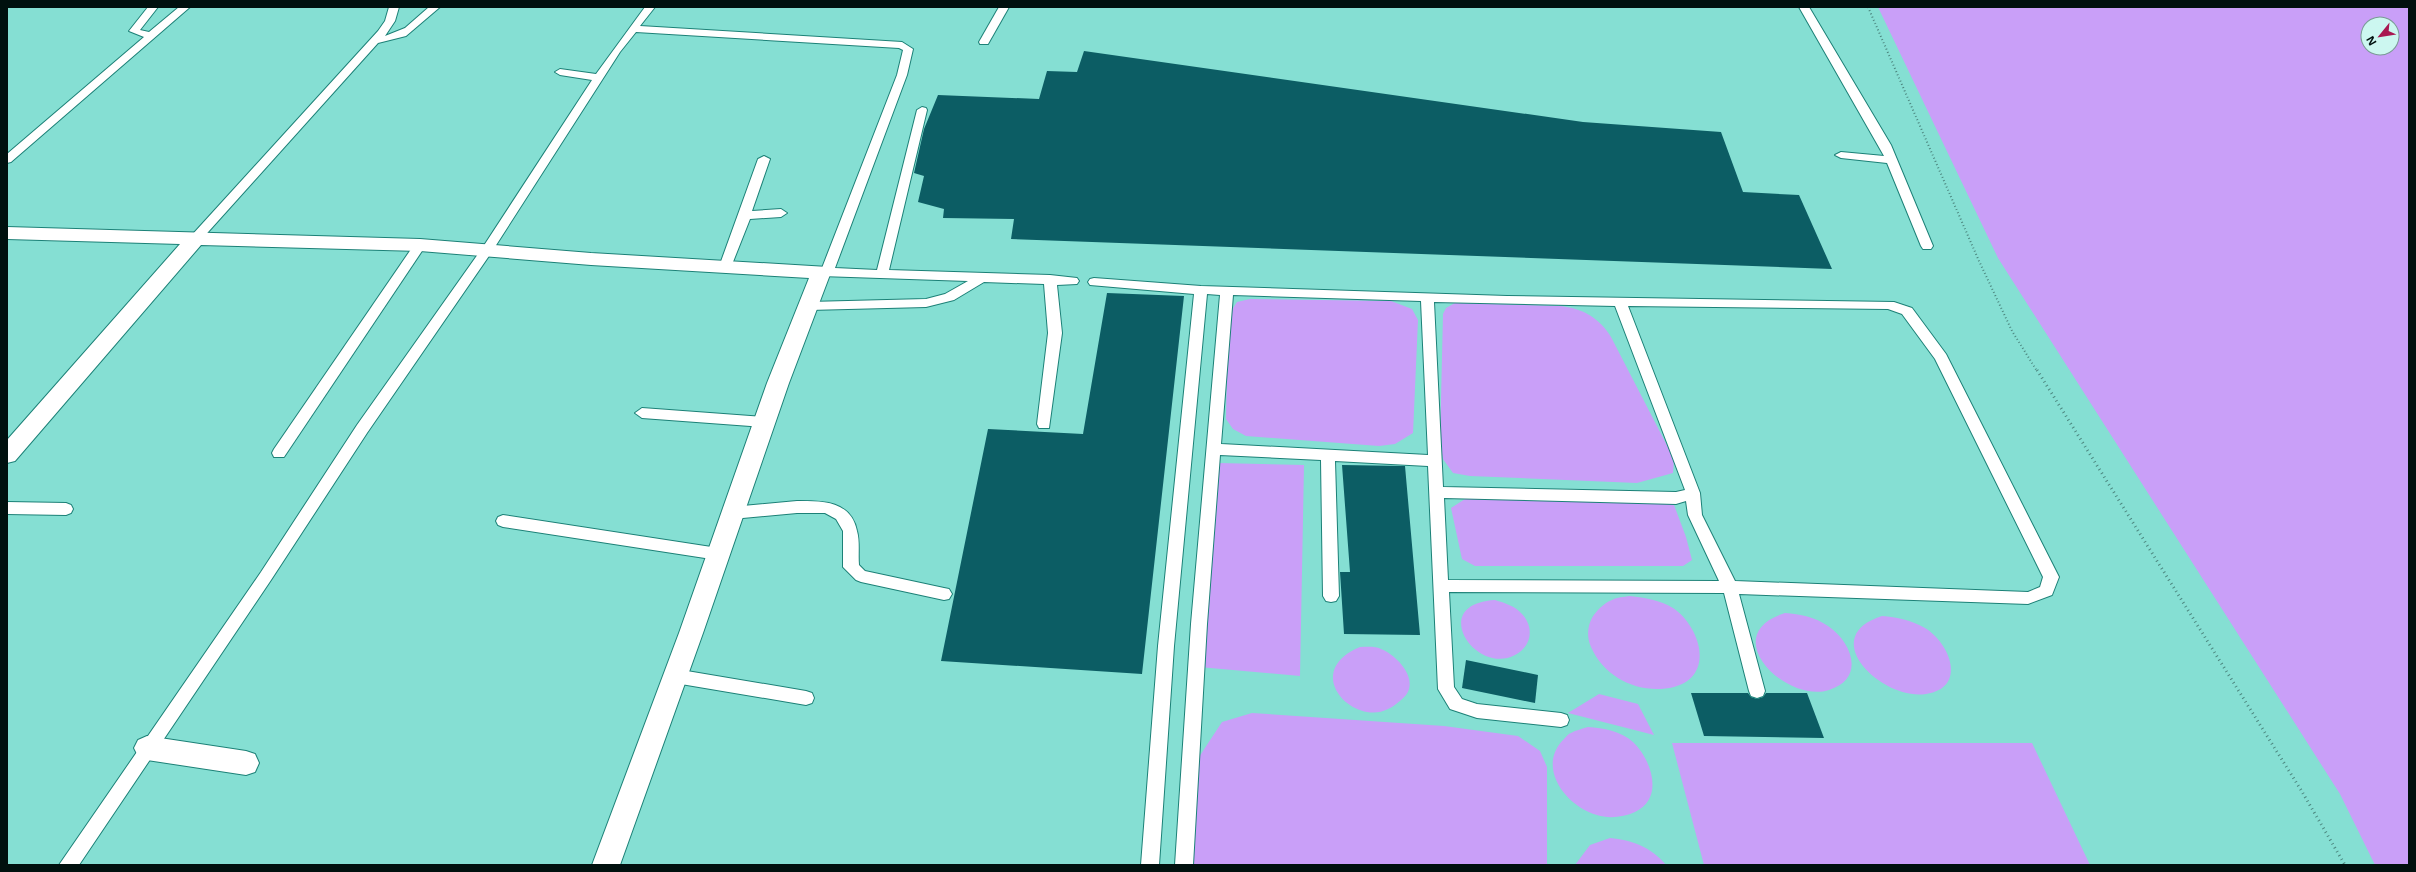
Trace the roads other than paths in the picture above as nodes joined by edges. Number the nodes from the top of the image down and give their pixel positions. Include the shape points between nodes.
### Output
1 (153, 7) edge
2 (185, 7) edge
3 (394, 7) edge
4 (435, 7) edge
5 (650, 7) edge
6 (1004, 7) edge
7 (1804, 7) edge
8 (633, 29) junction
9 (151, 36) junction
10 (375, 41) junction
11 (984, 42) dead end
12 (560, 72) dead end
13 (599, 78) junction
14 (922, 110) dead end
15 (1841, 155) dead end
16 (764, 159) dead end
17 (7, 160) edge
18 (1892, 160) junction
19 (781, 213) dead end
20 (745, 215) junction
21 (7, 233) edge
22 (196, 238) junction
23 (420, 245) junction
24 (1927, 246) dead end
25 (487, 250) junction
26 (724, 267) junction
27 (824, 272) junction
28 (882, 273) junction
29 (982, 277) junction
30 (1050, 279) junction
31 (1073, 281) dead end
32 (1094, 282) dead end
33 (1201, 290) junction
34 (1227, 291) junction
35 (1427, 298) junction
36 (1620, 301) junction
37 (809, 306) junction
38 (642, 413) dead end
39 (764, 422) junction
40 (1044, 424) dead end
41 (1214, 449) junction
42 (279, 453) dead end
43 (7, 455) edge
44 (1328, 455) junction
45 (1435, 461) junction
46 (1436, 492) junction
47 (1693, 493) junction
48 (7, 508) edge
49 (66, 509) dead end
50 (732, 513) junction
51 (503, 521) dead end
52 (718, 554) junction
53 (1441, 586) junction
54 (1730, 587) junction
55 (944, 594) dead end
56 (1331, 596) dead end
57 (675, 676) junction
58 (1757, 691) dead end
59 (806, 698) dead end
60 (1561, 720) dead end
61 (147, 748) junction
62 (246, 763) dead end
63 (68, 865) edge
64 (606, 865) edge
65 (1150, 865) edge
66 (1184, 865) edge

1 - 9 lane via 134,31
2 - 9 lane
3 - 10 lane via 390,25
4 - 10 lane via 406,33 397,38
5 - 8 lane
6 - 11 lane
7 - 18 lane
8 - 13 lane
8 - 27 lane via 849,41 902,45 908,49 902,75
9 - 17 lane
10 - 22 lane
12 - 13 lane
13 - 25 lane
14 - 28 lane
15 - 18 lane
16 - 20 lane
18 - 24 lane
19 - 20 lane
20 - 26 lane
21 - 22 street
22 - 23 street
22 - 43 street
23 - 25 street
23 - 42 lane
25 - 26 street
25 - 61 lane via 362,429 266,576
26 - 27 street
27 - 28 lane
27 - 37 street
28 - 29 lane
29 - 30 lane
29 - 37 lane via 961,294 943,301
30 - 31 lane
30 - 40 lane via 1055,333
32 - 33 lane
33 - 34 lane
33 - 65 lane via 1166,646
34 - 35 lane
34 - 41 lane
35 - 36 lane
35 - 45 lane
36 - 47 lane
36 - 54 lane via 1889,305 1907,310 1941,357 2051,577 2047,592 2028,598
37 - 39 street
38 - 39 lane
39 - 50 street
41 - 44 lane
41 - 66 lane via 1199,624
44 - 45 lane
44 - 56 lane
45 - 46 lane
46 - 47 lane via 1676,498
46 - 53 lane
47 - 54 lane via 1695,515
48 - 49 lane
50 - 52 street
50 - 55 lane via 827,507 841,515 850,530 851,567 861,576
51 - 52 lane
52 - 57 street
53 - 54 lane
53 - 60 lane via 1446,689 1456,704 1478,711
54 - 58 lane
57 - 59 lane
57 - 64 street
61 - 62 street
61 - 63 lane

